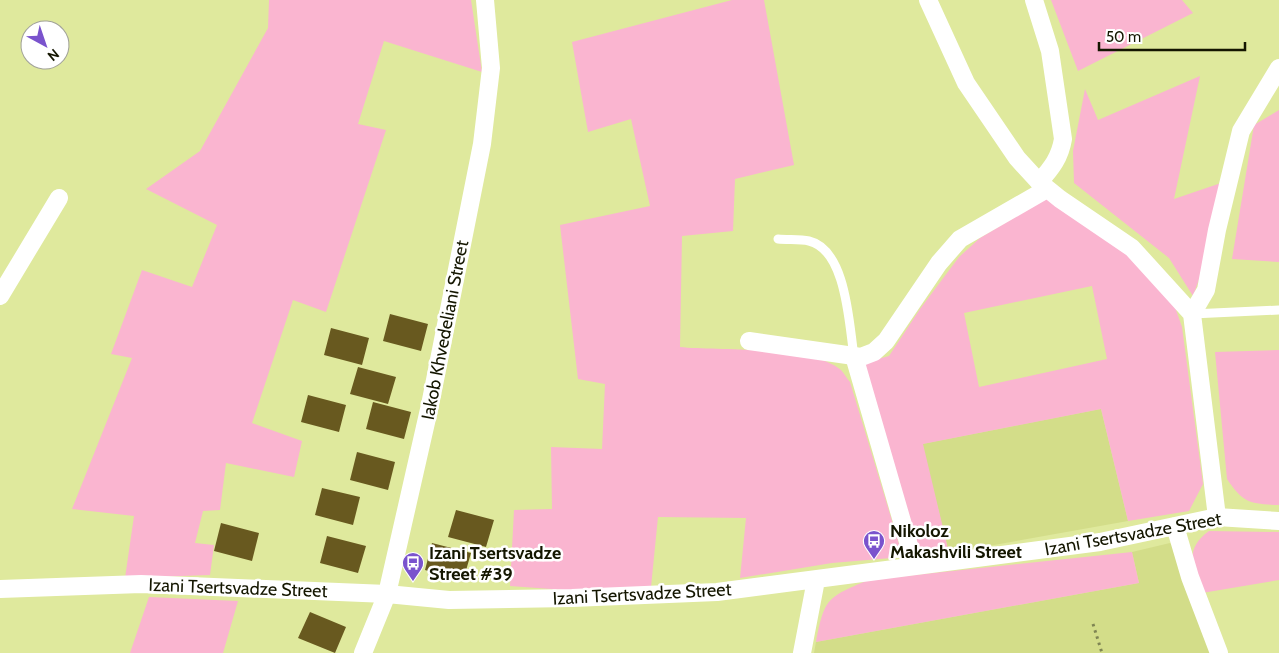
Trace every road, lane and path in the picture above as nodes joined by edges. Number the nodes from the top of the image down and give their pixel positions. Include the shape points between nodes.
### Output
1 (485, 0) edge
2 (928, 0) edge
3 (1034, 0) edge
4 (1279, 68) edge
5 (1043, 185) junction
6 (59, 198) dead end
7 (778, 239) dead end
8 (0, 296) edge
9 (1279, 310) edge
10 (1192, 314) junction
11 (750, 341) dead end
12 (854, 356) junction
13 (1217, 517) junction
14 (1279, 521) edge
15 (1175, 526) junction
16 (916, 566) junction
17 (816, 580) junction
18 (0, 589) edge
19 (387, 594) junction
20 (1093, 624) dead end
21 (363, 653) edge
22 (802, 653) edge
23 (1102, 653) edge
24 (1219, 653) edge

1 - 19 street, Iakob Khvedeliani Street via 491,68 482,144 430,405
2 - 5 street via 966,84 1017,158
3 - 5 street via 1050,51 1063,139 1060,153
4 - 10 street via 1241,131 1206,290
5 - 10 street via 1132,248
5 - 12 street via 960,240 939,264 886,341 874,352
6 - 8 street
7 - 12 lane via 810,242 824,249 844,285
9 - 10 lane
10 - 13 street
11 - 12 street
12 - 16 street
13 - 14 street, Izani Tsertsvadze Street
13 - 15 street, Izani Tsertsvadze Street
15 - 16 street, Izani Tsertsvadze Street via 1100,542
15 - 24 street via 1190,577
16 - 17 street, Izani Tsertsvadze Street
17 - 19 street, Izani Tsertsvadze Street via 717,592 572,598 449,600
17 - 22 street
18 - 19 street, Izani Tsertsvadze Street via 141,584
19 - 21 street, Iakob Khvedeliani Street
20 - 23 path

